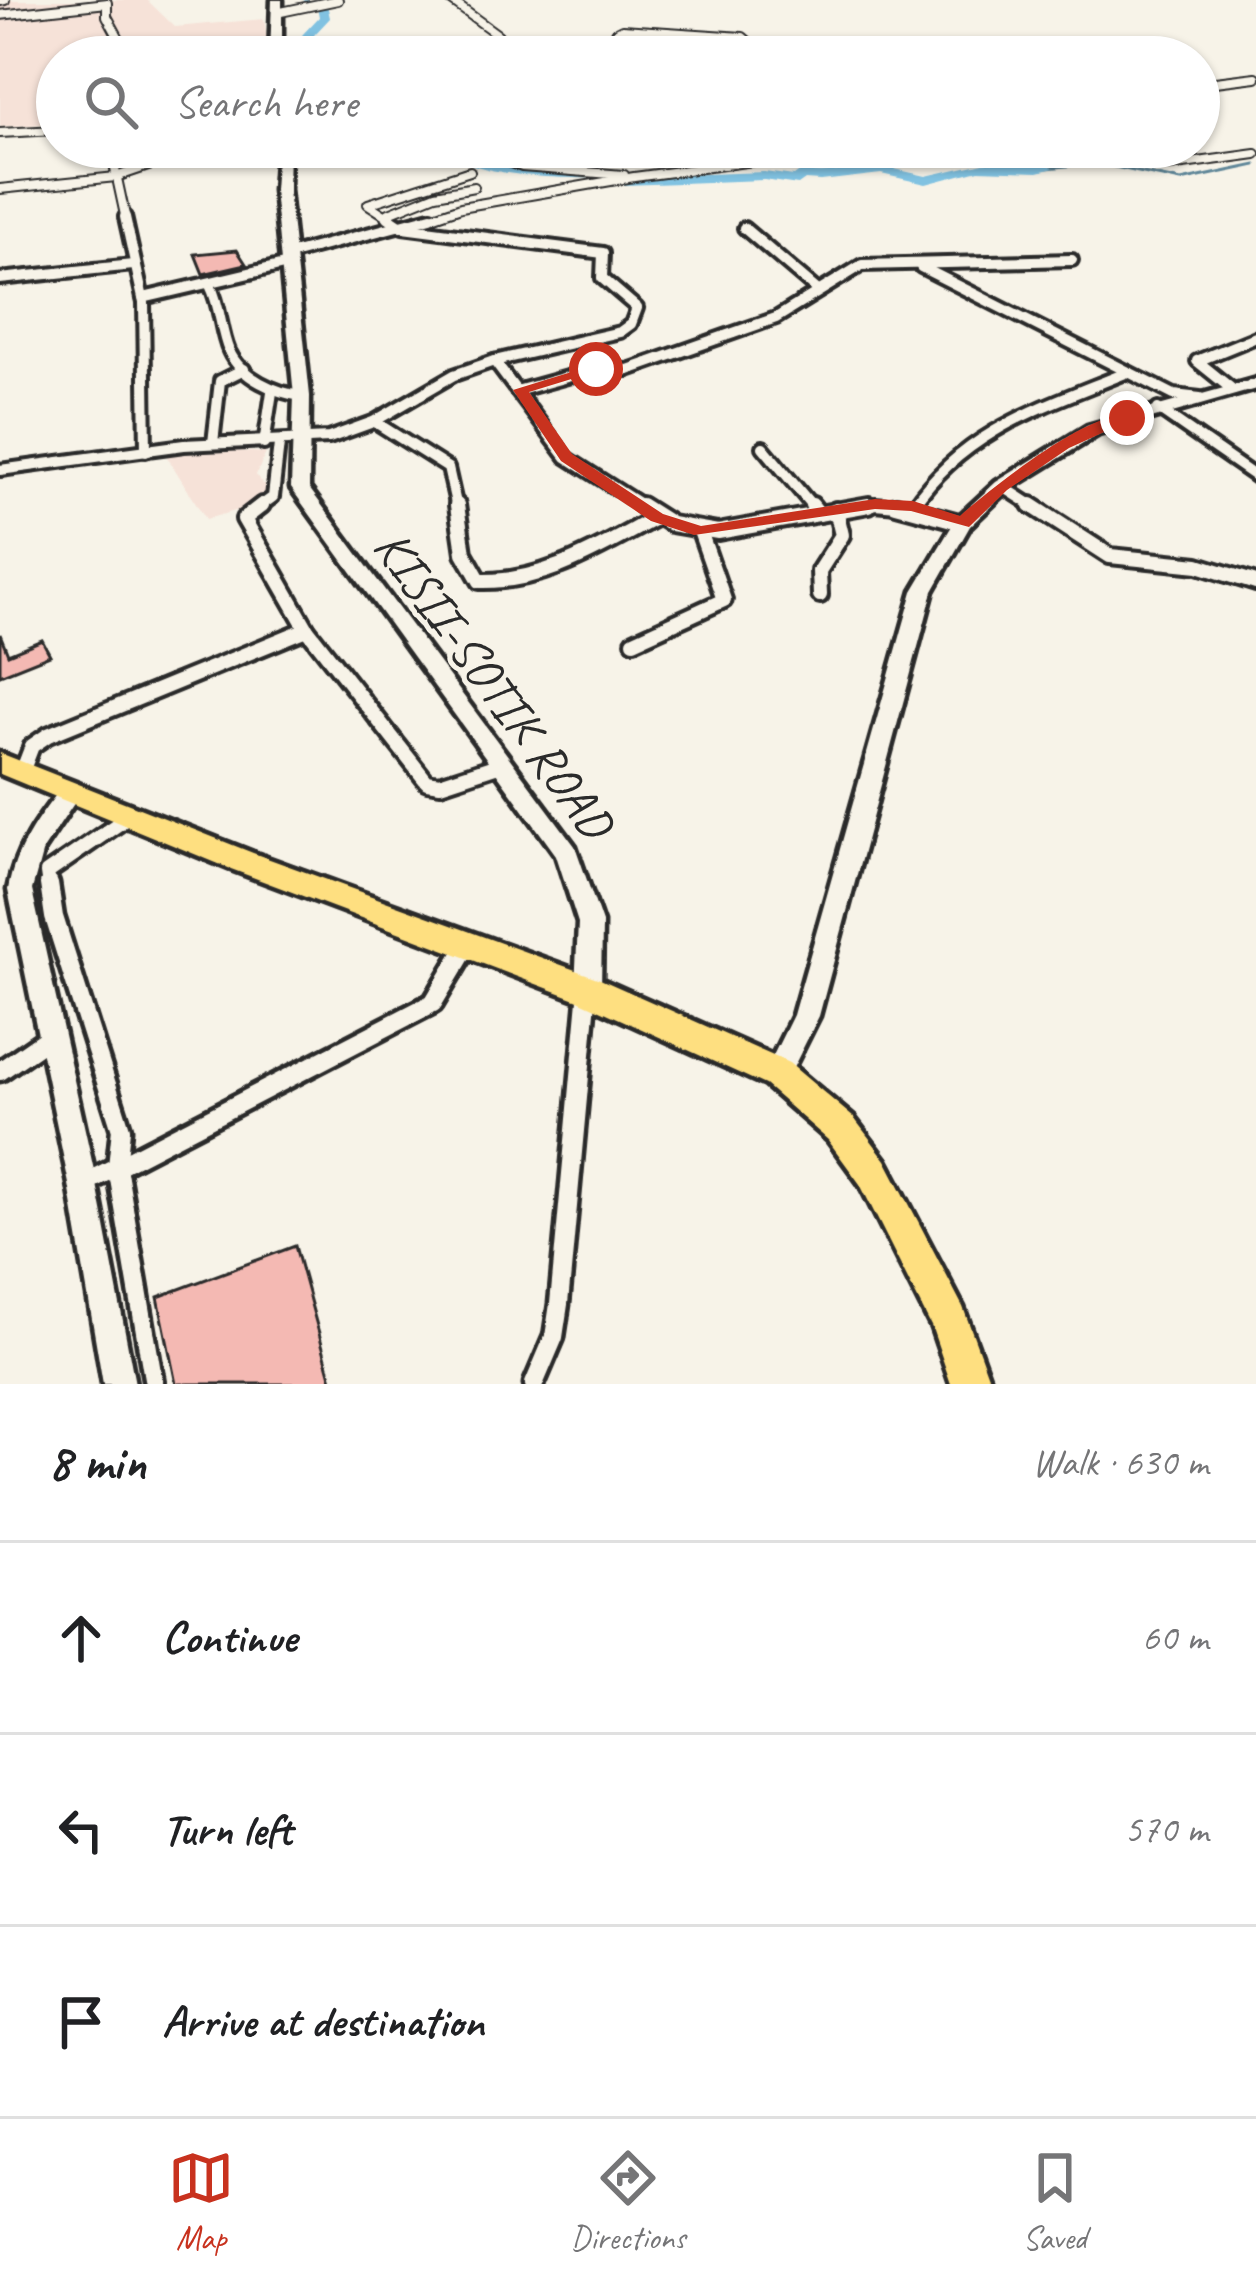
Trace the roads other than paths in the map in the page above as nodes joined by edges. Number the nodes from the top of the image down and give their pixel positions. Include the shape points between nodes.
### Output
1 (338, 0) edge
2 (450, 0) edge
3 (277, 6) edge
4 (0, 15) edge
5 (117, 36) edge
6 (276, 36) edge
7 (498, 36) edge
8 (616, 36) edge
9 (728, 36) edge
10 (1256, 77) edge
11 (1220, 81) edge
12 (36, 131) edge
13 (0, 133) edge
14 (1256, 154) edge
15 (1220, 159) edge
16 (113, 168) edge
17 (142, 168) edge
18 (282, 168) edge
19 (536, 168) edge
20 (698, 168) edge
21 (470, 171) dead end
22 (116, 177) junction
23 (634, 177) junction
24 (474, 187) dead end
25 (0, 189) edge
26 (388, 217) junction
27 (403, 227) junction
28 (744, 227) dead end
29 (288, 260) junction
30 (1072, 260) dead end
31 (917, 264) junction
32 (133, 265) junction
33 (0, 279) edge
34 (210, 285) junction
35 (818, 291) junction
36 (143, 298) junction
37 (1256, 337) edge
38 (494, 361) junction
39 (244, 369) junction
40 (1128, 371) junction
41 (1256, 384) edge
42 (520, 390) junction
43 (1233, 390) junction
44 (272, 392) junction
45 (302, 396) junction
46 (1200, 398) junction
47 (1158, 409) junction
48 (375, 422) junction
49 (213, 443) junction
50 (281, 443) junction
51 (763, 447) dead end
52 (146, 451) junction
53 (0, 470) edge
54 (1256, 477) edge
55 (1001, 486) junction
56 (913, 506) junction
57 (836, 510) junction
58 (819, 514) junction
59 (657, 517) junction
60 (963, 523) junction
61 (700, 531) junction
62 (1256, 583) edge
63 (820, 595) dead end
64 (308, 629) junction
65 (634, 641) dead end
66 (504, 763) junction
67 (11, 767) edge
68 (70, 793) junction
69 (128, 817) junction
70 (467, 946) junction
71 (588, 989) junction
72 (52, 1035) junction
73 (0, 1071) edge
74 (776, 1074) junction
75 (117, 1167) junction
76 (83, 1184) junction
77 (119, 1384) edge
78 (154, 1384) edge
79 (534, 1384) edge
80 (971, 1384) edge

1 - 3 street
2 - 7 street
3 - 6 street
4 - 5 street via 107,3
8 - 9 street via 622,29
10 - 11 street
12 - 13 street
14 - 15 street
16 - 22 street
17 - 22 street
18 - 29 street, KISII-SOTIK ROAD
19 - 23 street
20 - 23 street
21 - 26 street via 368,204
22 - 25 street
22 - 32 street
23 - 27 street via 461,207
24 - 26 street
26 - 27 street
27 - 29 street
27 - 38 street via 603,253 602,278 637,308 620,332
28 - 35 street
29 - 34 street
29 - 45 street, KISII-SOTIK ROAD
30 - 31 street
31 - 35 street via 862,265
31 - 40 street
32 - 33 street
32 - 36 street
34 - 36 street
34 - 39 street via 230,355
35 - 42 street via 788,313 674,355
36 - 52 street
37 - 43 street via 1198,360
38 - 42 street
38 - 48 street
39 - 44 street
39 - 49 street via 220,381
40 - 46 street via 1180,397
40 - 56 street via 965,446 932,474
41 - 43 street
42 - 59 street via 566,458
43 - 46 street
44 - 45 street
44 - 50 street
45 - 50 street, KISII-SOTIK ROAD
46 - 47 street
47 - 54 street
47 - 55 street via 1063,445
48 - 50 street
48 - 59 street via 448,467 456,534 480,581 546,569
49 - 50 street
49 - 52 street
50 - 64 street via 273,496 244,519
50 - 66 street, KISII-SOTIK ROAD via 313,509
51 - 58 street
52 - 53 street
55 - 60 street
55 - 62 street via 1110,556 1198,565
56 - 57 street
56 - 60 street
57 - 58 street
57 - 63 street via 842,535 819,572
58 - 61 street
59 - 61 street
60 - 74 street via 923,591 806,1016
61 - 65 street via 724,600
64 - 66 street via 428,782
64 - 67 street via 48,735
66 - 71 street, KISII-SOTIK ROAD via 580,878 590,922
67 - 68 highway
68 - 69 highway
68 - 72 street via 33,839 20,890
69 - 70 highway
69 - 75 street via 47,873 121,1129
70 - 71 highway
70 - 75 street via 433,1003
71 - 74 highway
71 - 79 street via 560,1304
72 - 73 street
72 - 76 street
74 - 80 highway via 841,1130 873,1172 949,1321
75 - 76 street
75 - 78 street
76 - 77 street

